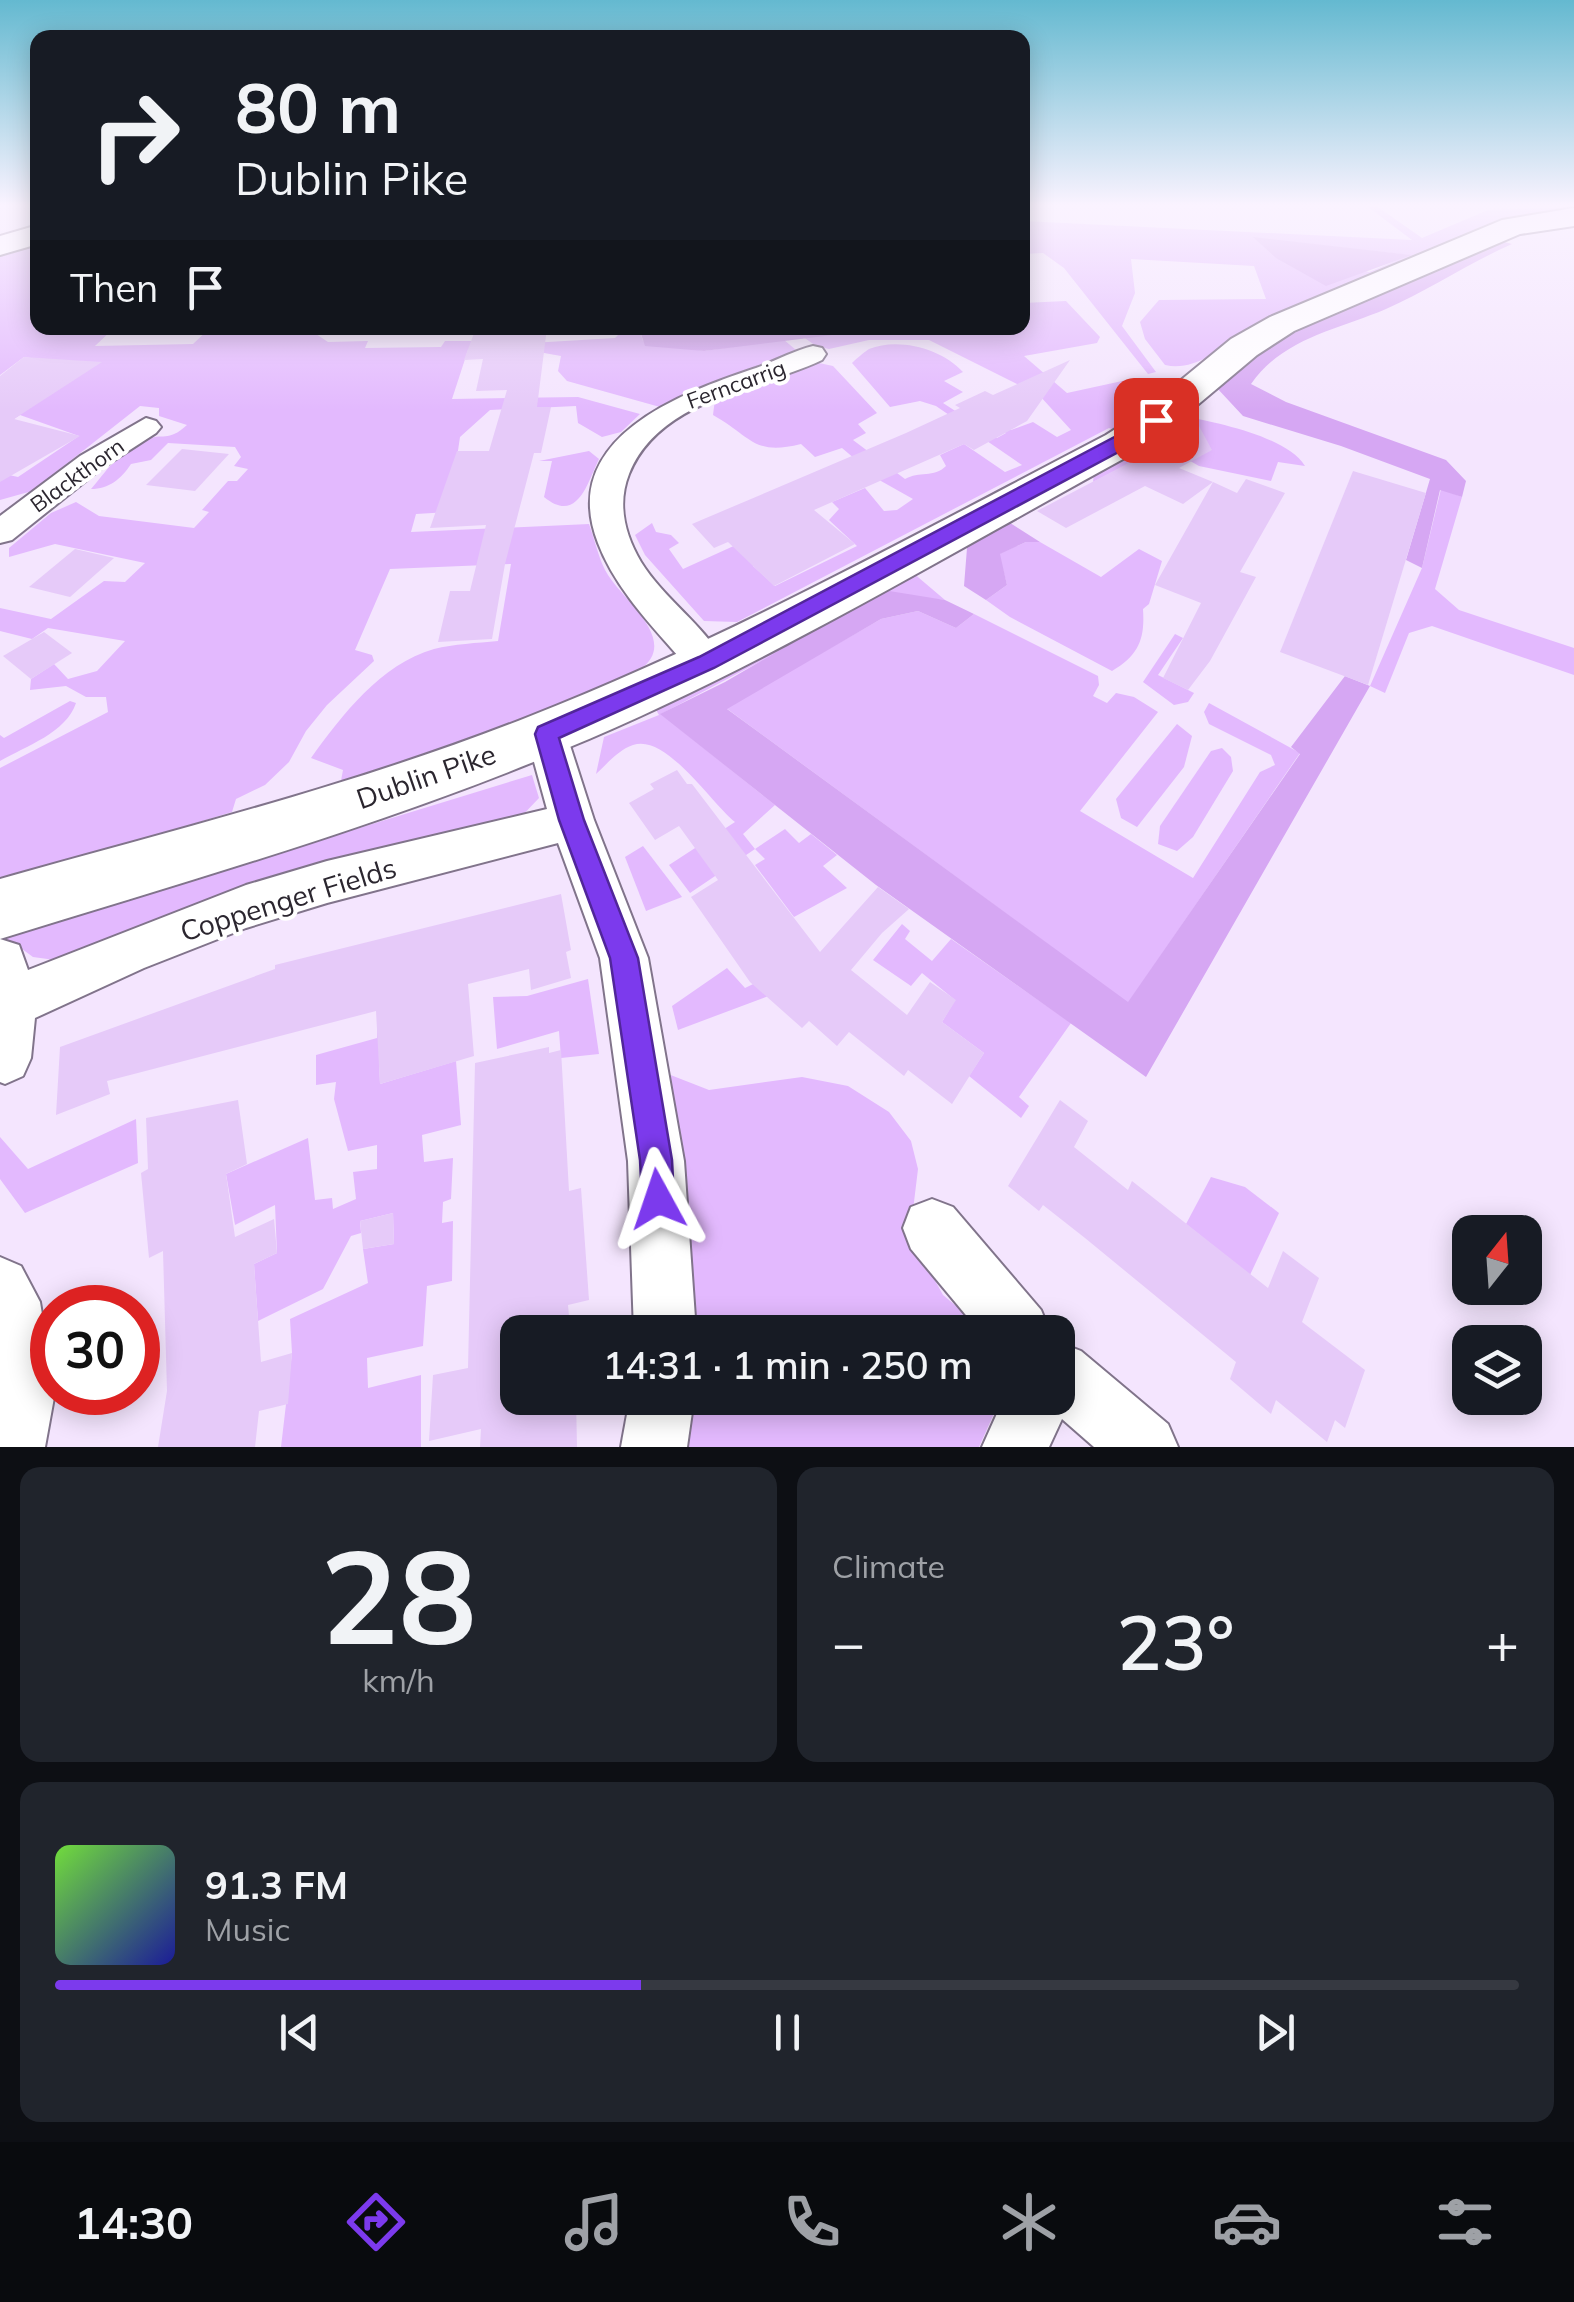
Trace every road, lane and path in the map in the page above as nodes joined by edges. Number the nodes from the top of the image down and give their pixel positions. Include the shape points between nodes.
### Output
1 (1399, 275) edge
2 (813, 354) dead end
3 (146, 427) dead end
4 (3, 526) edge
5 (706, 662) junction
6 (546, 734) junction
7 (572, 820) junction
8 (0, 908) edge
9 (7, 983) edge
10 (5, 1058) dead end
11 (932, 1228) dead end
12 (0, 1288) edge
13 (663, 1315) edge
14 (1005, 1315) edge
15 (1075, 1388) edge
16 (659, 1415) edge
17 (1030, 1415) edge
18 (12, 1447) edge
19 (654, 1447) edge
20 (1015, 1447) edge
21 (1145, 1447) edge

1 - 5 street, Dublin Pike via 1282,324 1120,444
2 - 5 street, Ferncarrig via 660,415 612,472 605,512 625,567
3 - 4 street, Blackthorn
5 - 6 street, Dublin Pike
6 - 7 street
6 - 8 street, Dublin Pike via 291,822
7 - 9 street, Coppenger Fields via 324,883
7 - 13 street via 624,958 656,1160
9 - 10 street, Coppenger Fields
11 - 14 street
12 - 18 street via 9,1302 24,1390
15 - 21 street
16 - 19 street
17 - 20 street

